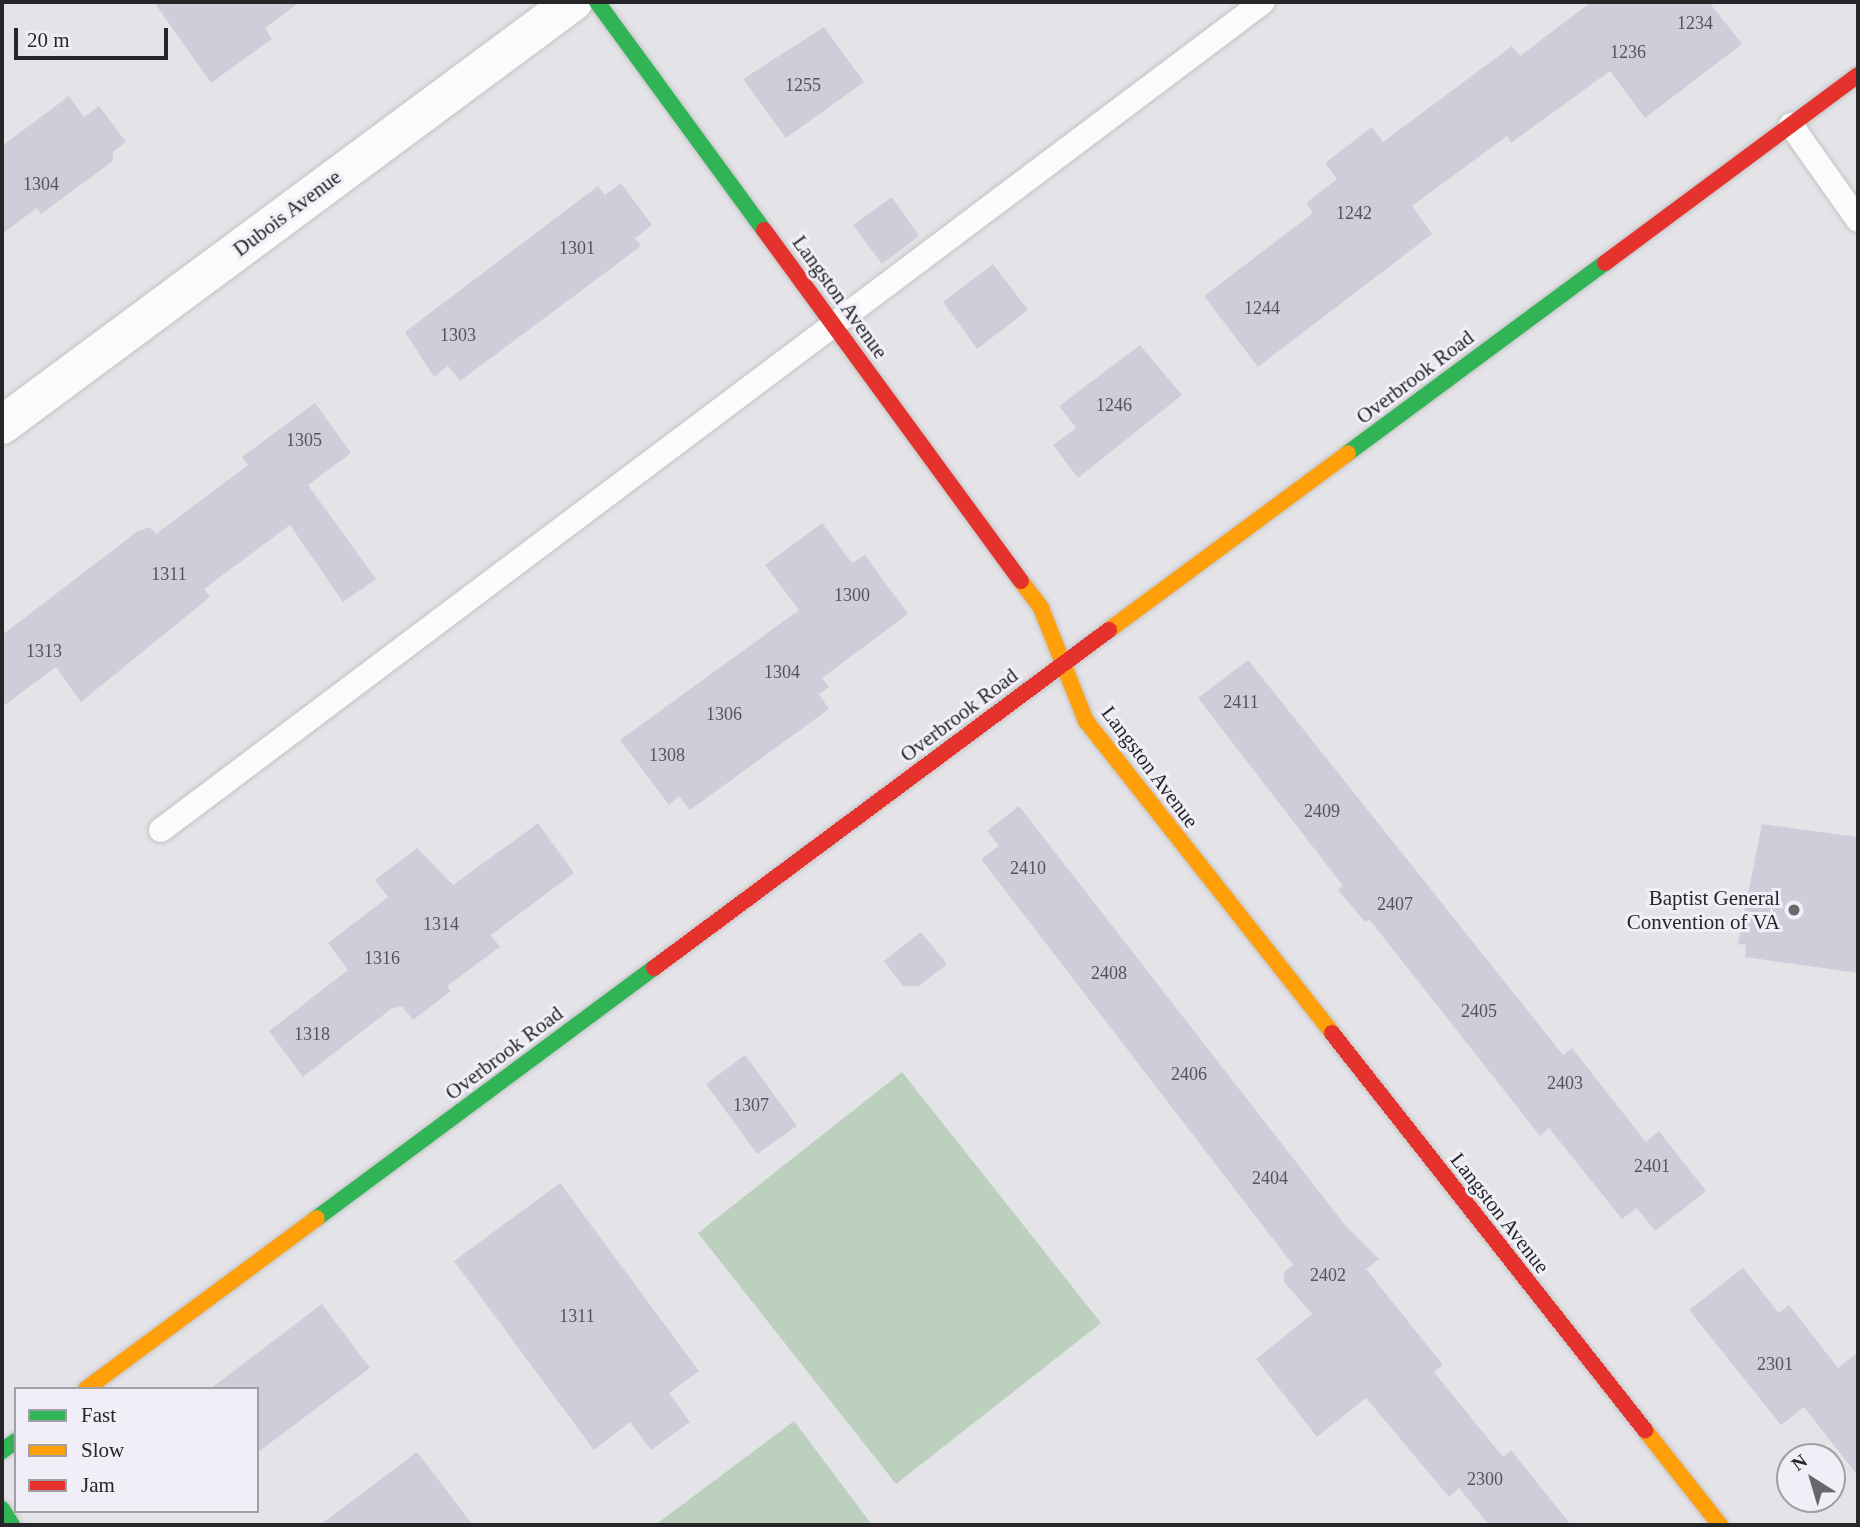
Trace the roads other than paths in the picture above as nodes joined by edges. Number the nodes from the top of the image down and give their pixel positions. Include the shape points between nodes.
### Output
1 (573, 2) edge
2 (597, 2) edge
3 (1263, 2) edge
4 (1858, 75) edge
5 (1791, 125) junction
6 (1858, 220) edge
7 (832, 323) junction
8 (2, 425) edge
9 (1063, 664) junction
10 (161, 830) dead end
11 (89, 1387) edge
12 (2, 1508) edge
13 (12, 1525) edge
14 (1720, 1525) edge

1 - 8 street, Dubois Avenue
2 - 7 main road, Langston Avenue
3 - 7 lane
4 - 5 main road, Overbrook Road
5 - 6 lane
5 - 9 main road, Overbrook Road
7 - 9 main road, Langston Avenue via 1041,608
7 - 10 lane
9 - 11 main road, Overbrook Road
9 - 14 main road, Langston Avenue via 1086,721
12 - 13 main road

